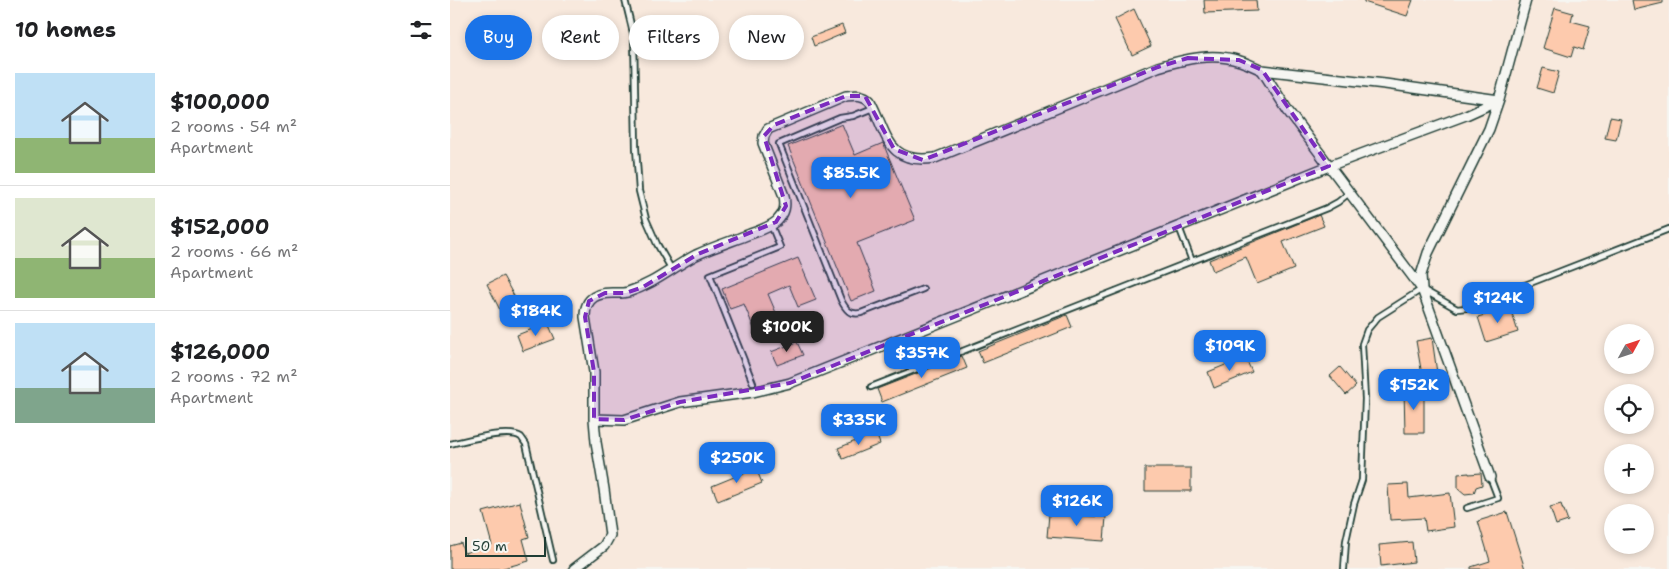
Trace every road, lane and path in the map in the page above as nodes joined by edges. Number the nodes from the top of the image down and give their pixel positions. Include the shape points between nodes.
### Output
1 (625, 0) edge
2 (1526, 0) edge
3 (1262, 70) junction
4 (1499, 100) junction
5 (874, 107) junction
6 (1329, 166) junction
7 (1350, 193) junction
8 (771, 225) junction
9 (1179, 227) junction
10 (1669, 229) edge
11 (1192, 261) junction
12 (672, 270) junction
13 (923, 289) dead end
14 (1422, 289) junction
15 (753, 383) dead end
16 (871, 387) dead end
17 (594, 419) junction
18 (450, 444) edge
19 (1490, 477) joint
20 (1467, 508) dead end
21 (553, 560) dead end
22 (574, 569) edge
23 (1344, 569) edge

1 - 12 lane via 634,37 639,191 646,219
2 - 4 street
3 - 4 street
3 - 5 street via 1239,60 1188,58 1158,66 935,158 923,160 911,159 894,149
3 - 6 street
4 - 6 street
4 - 14 street via 1489,129 1428,253
5 - 8 street via 865,96 846,96 768,129 763,143 786,206
5 - 13 lane via 779,144 846,310 861,313
6 - 7 street
6 - 9 street
7 - 11 lane via 1327,208
7 - 14 street
8 - 12 street via 698,254
8 - 15 lane via 780,247 710,275
9 - 11 lane
9 - 17 street via 790,383 753,392 680,402 624,420
10 - 14 lane via 1466,308 1457,309
11 - 16 lane
12 - 17 street via 643,287 626,293 605,293 589,301 585,316 594,372
14 - 19 street
14 - 23 lane via 1378,317 1367,330 1362,344 1365,399 1362,480 1346,541
17 - 22 street via 610,535 604,546
18 - 21 lane via 502,434 522,438
19 - 20 lane via 1498,498

